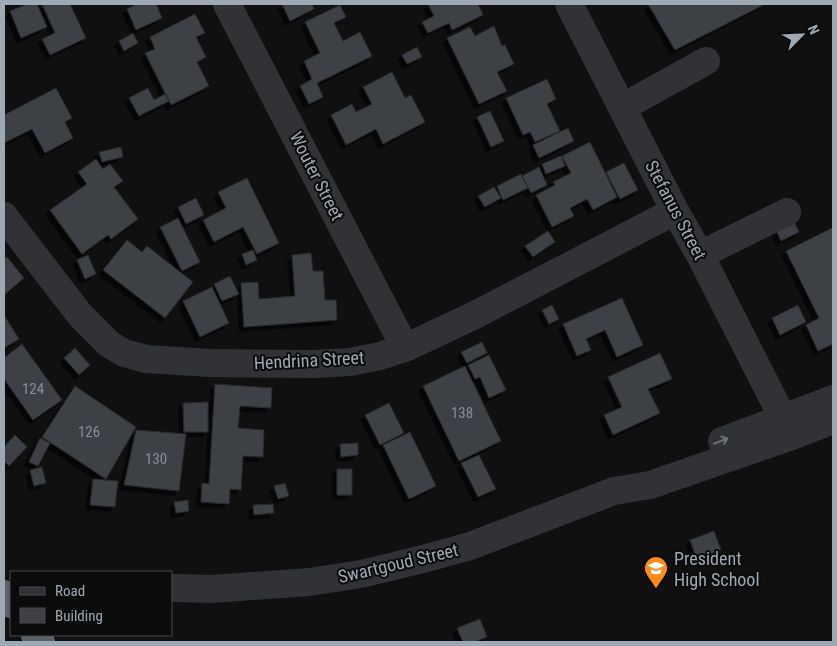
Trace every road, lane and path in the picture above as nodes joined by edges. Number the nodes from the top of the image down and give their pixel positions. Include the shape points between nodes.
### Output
1 (227, 4) edge
2 (569, 4) edge
3 (706, 61) dead end
4 (623, 107) junction
5 (675, 211) junction
6 (787, 212) dead end
7 (4, 216) edge
8 (700, 255) junction
9 (405, 348) junction
10 (833, 398) edge
11 (833, 420) edge
12 (787, 427) junction
13 (172, 588) edge

1 - 9 street, Wouter Street
2 - 4 street, Stefanus Street
3 - 4 street
4 - 5 street, Stefanus Street
5 - 8 street, Stefanus Street
5 - 9 street, Hendrina Street
6 - 8 street
7 - 9 street, Hendrina Street via 80,315 109,344 134,357 210,363 314,364 350,362
8 - 12 street, Stefanus Street
10 - 12 street, Swartgoud Street
11 - 12 street, Swartgoud Street
12 - 13 street, Swartgoud Street via 645,470 614,491 470,546 423,560 309,582 212,589

